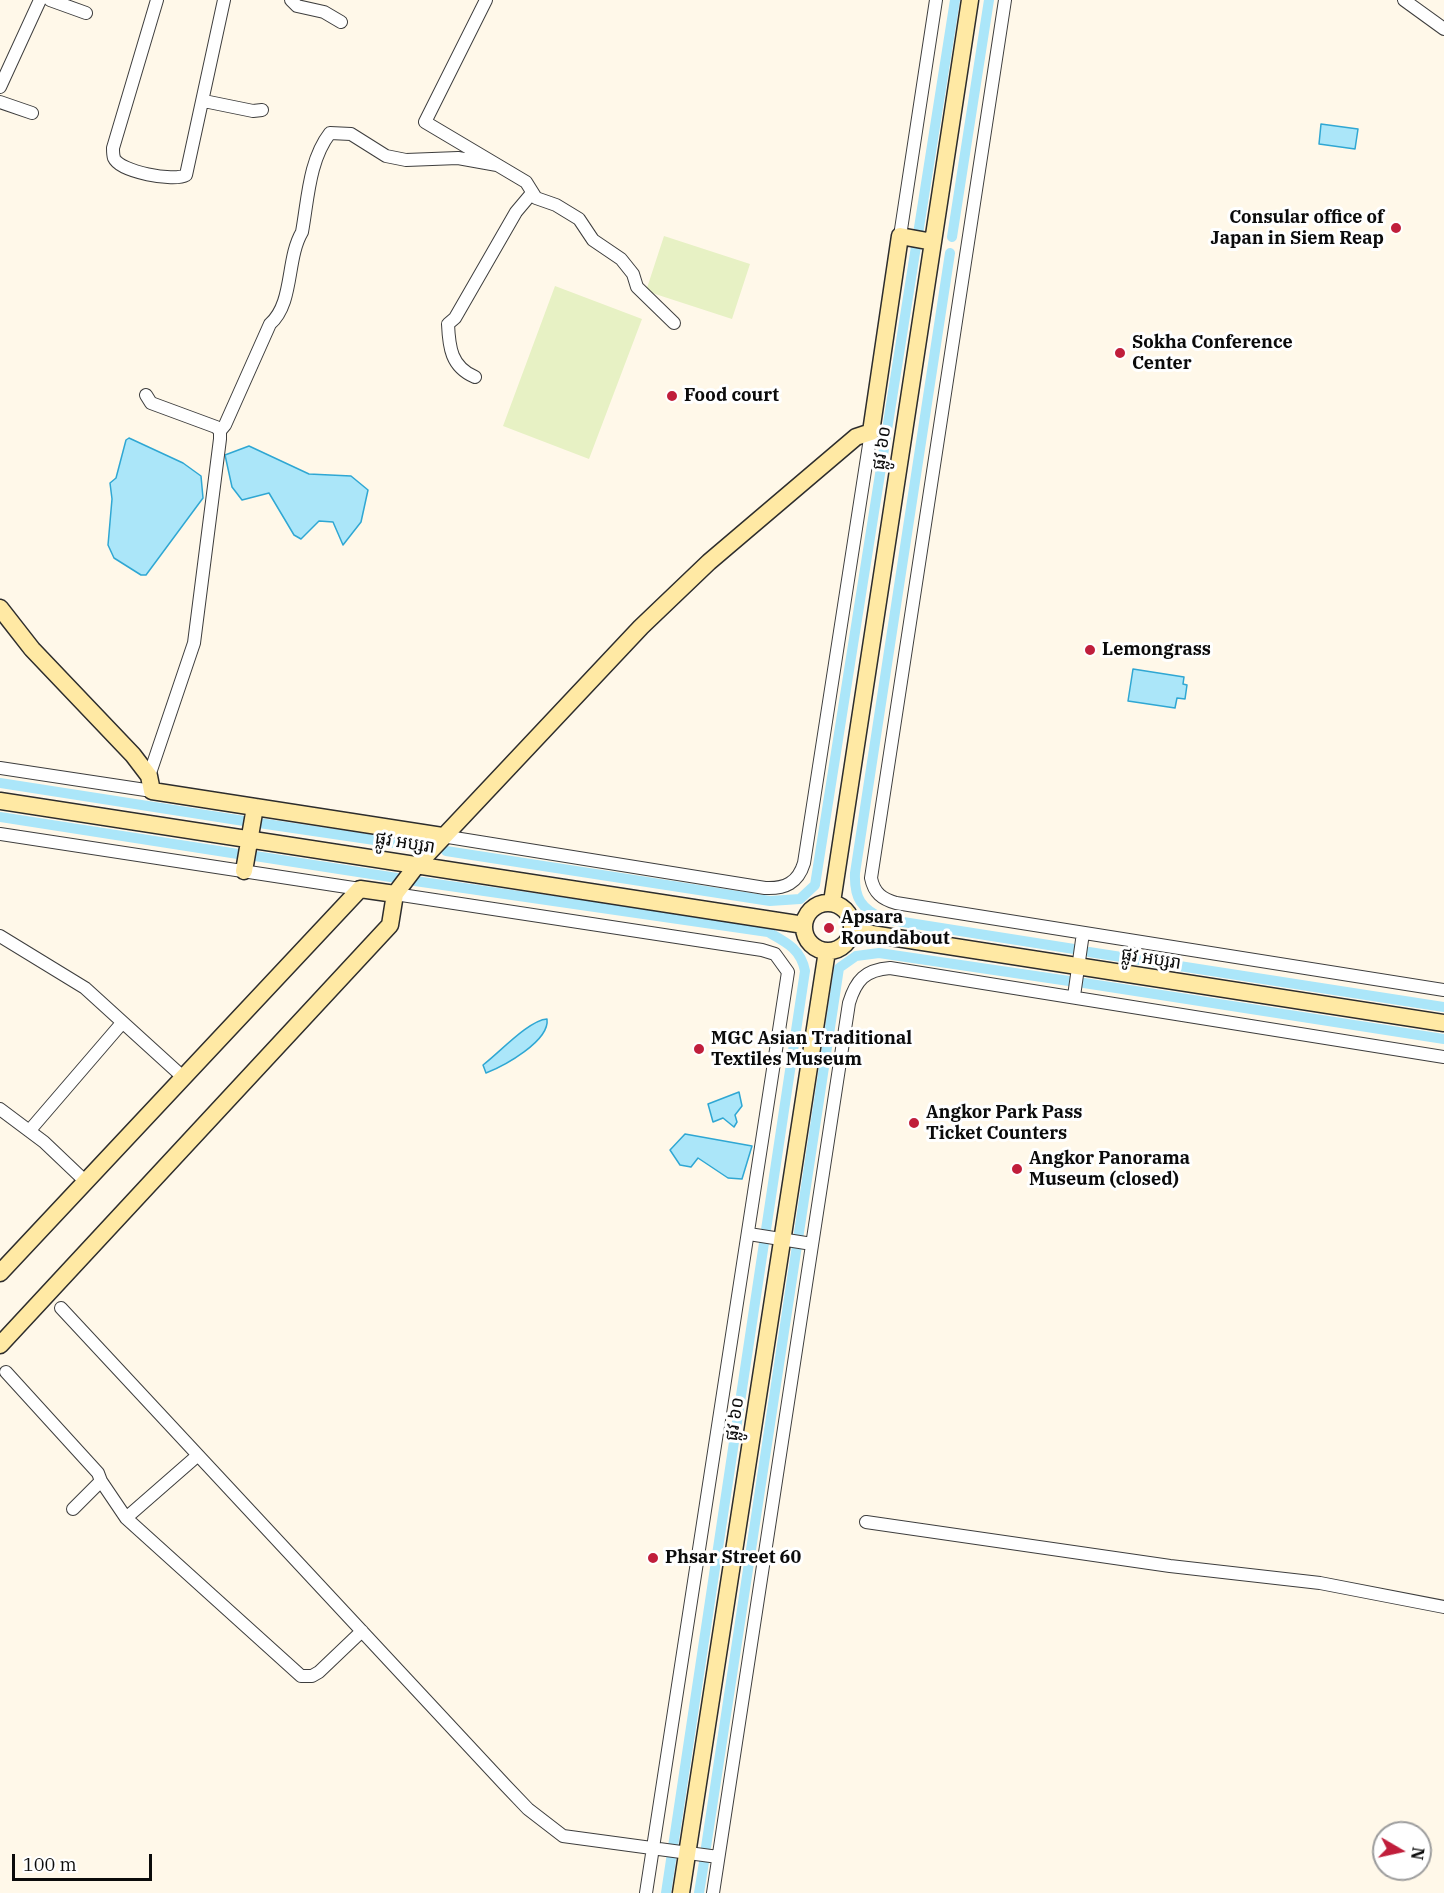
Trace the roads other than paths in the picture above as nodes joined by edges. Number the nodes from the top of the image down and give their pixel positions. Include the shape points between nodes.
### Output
1 (40, 0) edge
2 (50, 0) edge
3 (157, 0) edge
4 (224, 0) edge
5 (291, 0) edge
6 (486, 0) edge
7 (936, 0) edge
8 (970, 0) edge
9 (1005, 0) edge
10 (1404, 0) edge
11 (86, 13) dead end
12 (341, 22) dead end
13 (1444, 29) edge
14 (0, 87) edge
15 (204, 101) junction
16 (0, 102) edge
17 (262, 110) dead end
18 (32, 113) dead end
19 (497, 165) junction
20 (532, 193) junction
21 (918, 239) junction
22 (674, 323) dead end
23 (475, 377) dead end
24 (146, 395) dead end
25 (220, 431) junction
26 (871, 432) junction
27 (0, 608) edge
28 (0, 768) edge
29 (150, 783) junction
30 (0, 801) edge
31 (255, 807) junction
32 (0, 834) edge
33 (442, 836) junction
34 (249, 839) junction
35 (417, 865) junction
36 (244, 871) junction
37 (360, 889) junction
38 (395, 894) junction
39 (832, 902) junction
40 (804, 925) junction
41 (852, 931) junction
42 (1083, 933) junction
43 (0, 936) edge
44 (827, 951) junction
45 (1078, 968) junction
46 (1444, 990) edge
47 (1074, 996) junction
48 (122, 1023) junction
49 (1444, 1023) edge
50 (1444, 1057) edge
51 (184, 1078) junction
52 (0, 1109) edge
53 (30, 1130) junction
54 (85, 1181) junction
55 (752, 1235) junction
56 (783, 1239) junction
57 (809, 1243) junction
58 (0, 1273) edge
59 (61, 1308) dead end
60 (0, 1345) edge
61 (6, 1372) dead end
62 (197, 1456) junction
63 (101, 1481) junction
64 (73, 1509) dead end
65 (126, 1518) junction
66 (866, 1522) dead end
67 (1444, 1607) edge
68 (362, 1631) junction
69 (656, 1848) junction
70 (684, 1851) junction
71 (718, 1857) junction
72 (646, 1893) edge
73 (681, 1893) edge
74 (713, 1893) edge

1 - 14 street
2 - 11 street
3 - 15 street via 113,148 114,159 150,175 180,179 186,175
4 - 15 street
5 - 12 street via 297,6 324,12
6 - 19 street via 425,122
7 - 21 street
8 - 21 street, ផ្លូវ ៦០
9 - 42 street via 871,878 884,900
10 - 13 street
15 - 17 street
16 - 18 street
19 - 20 street via 526,182
19 - 25 street via 458,158 406,160 386,156 351,134 330,133 315,160 302,232 296,242 282,306
20 - 22 street via 579,219 593,240 621,259 637,287
20 - 23 street via 516,212 448,324 453,359 463,372
21 - 26 street
21 - 39 street, ផ្លូវ ៦០
24 - 25 street via 151,403
25 - 29 street via 194,643
26 - 33 street via 856,437 709,562 586,683
26 - 33 street via 801,876 792,884 765,888
27 - 29 street via 32,649 134,755
28 - 29 street
29 - 31 street
30 - 34 street, ផ្លូវ អប្សរា
31 - 33 street
31 - 34 street
32 - 36 street
33 - 35 street
34 - 35 street, ផ្លូវ អប្សរា
34 - 36 street
35 - 38 street
35 - 40 street, ផ្លូវ អប្សរា
36 - 37 street
37 - 38 street
37 - 51 street
38 - 55 street via 775,954 788,972 788,984
38 - 60 street via 390,925
39 - 40 street via 814,907
39 - 41 street via 848,912
40 - 44 street via 812,945
41 - 44 street via 842,947
41 - 45 street, ផ្លូវ អប្សរា
42 - 45 street
42 - 46 street
43 - 48 street via 85,988
44 - 56 street, ផ្លូវ ៦០
45 - 47 street
45 - 49 street, ផ្លូវ អប្សរា
47 - 50 street
47 - 57 street via 890,968 860,977 849,1003
48 - 51 street
48 - 53 street
51 - 54 street
52 - 53 street
53 - 54 street
54 - 58 street
55 - 56 street
55 - 69 street
56 - 57 street
56 - 70 street, ផ្លូវ ៦០
57 - 71 street
59 - 62 street
61 - 63 street via 92,1464
62 - 65 street
62 - 68 street
63 - 64 street
63 - 65 street
65 - 68 street via 301,1676 319,1672
66 - 67 street via 1170,1566 1320,1583
68 - 69 street via 552,1830 575,1839
69 - 70 street
69 - 72 street
70 - 71 street
70 - 73 street, ផ្លូវ ៦០
71 - 74 street

